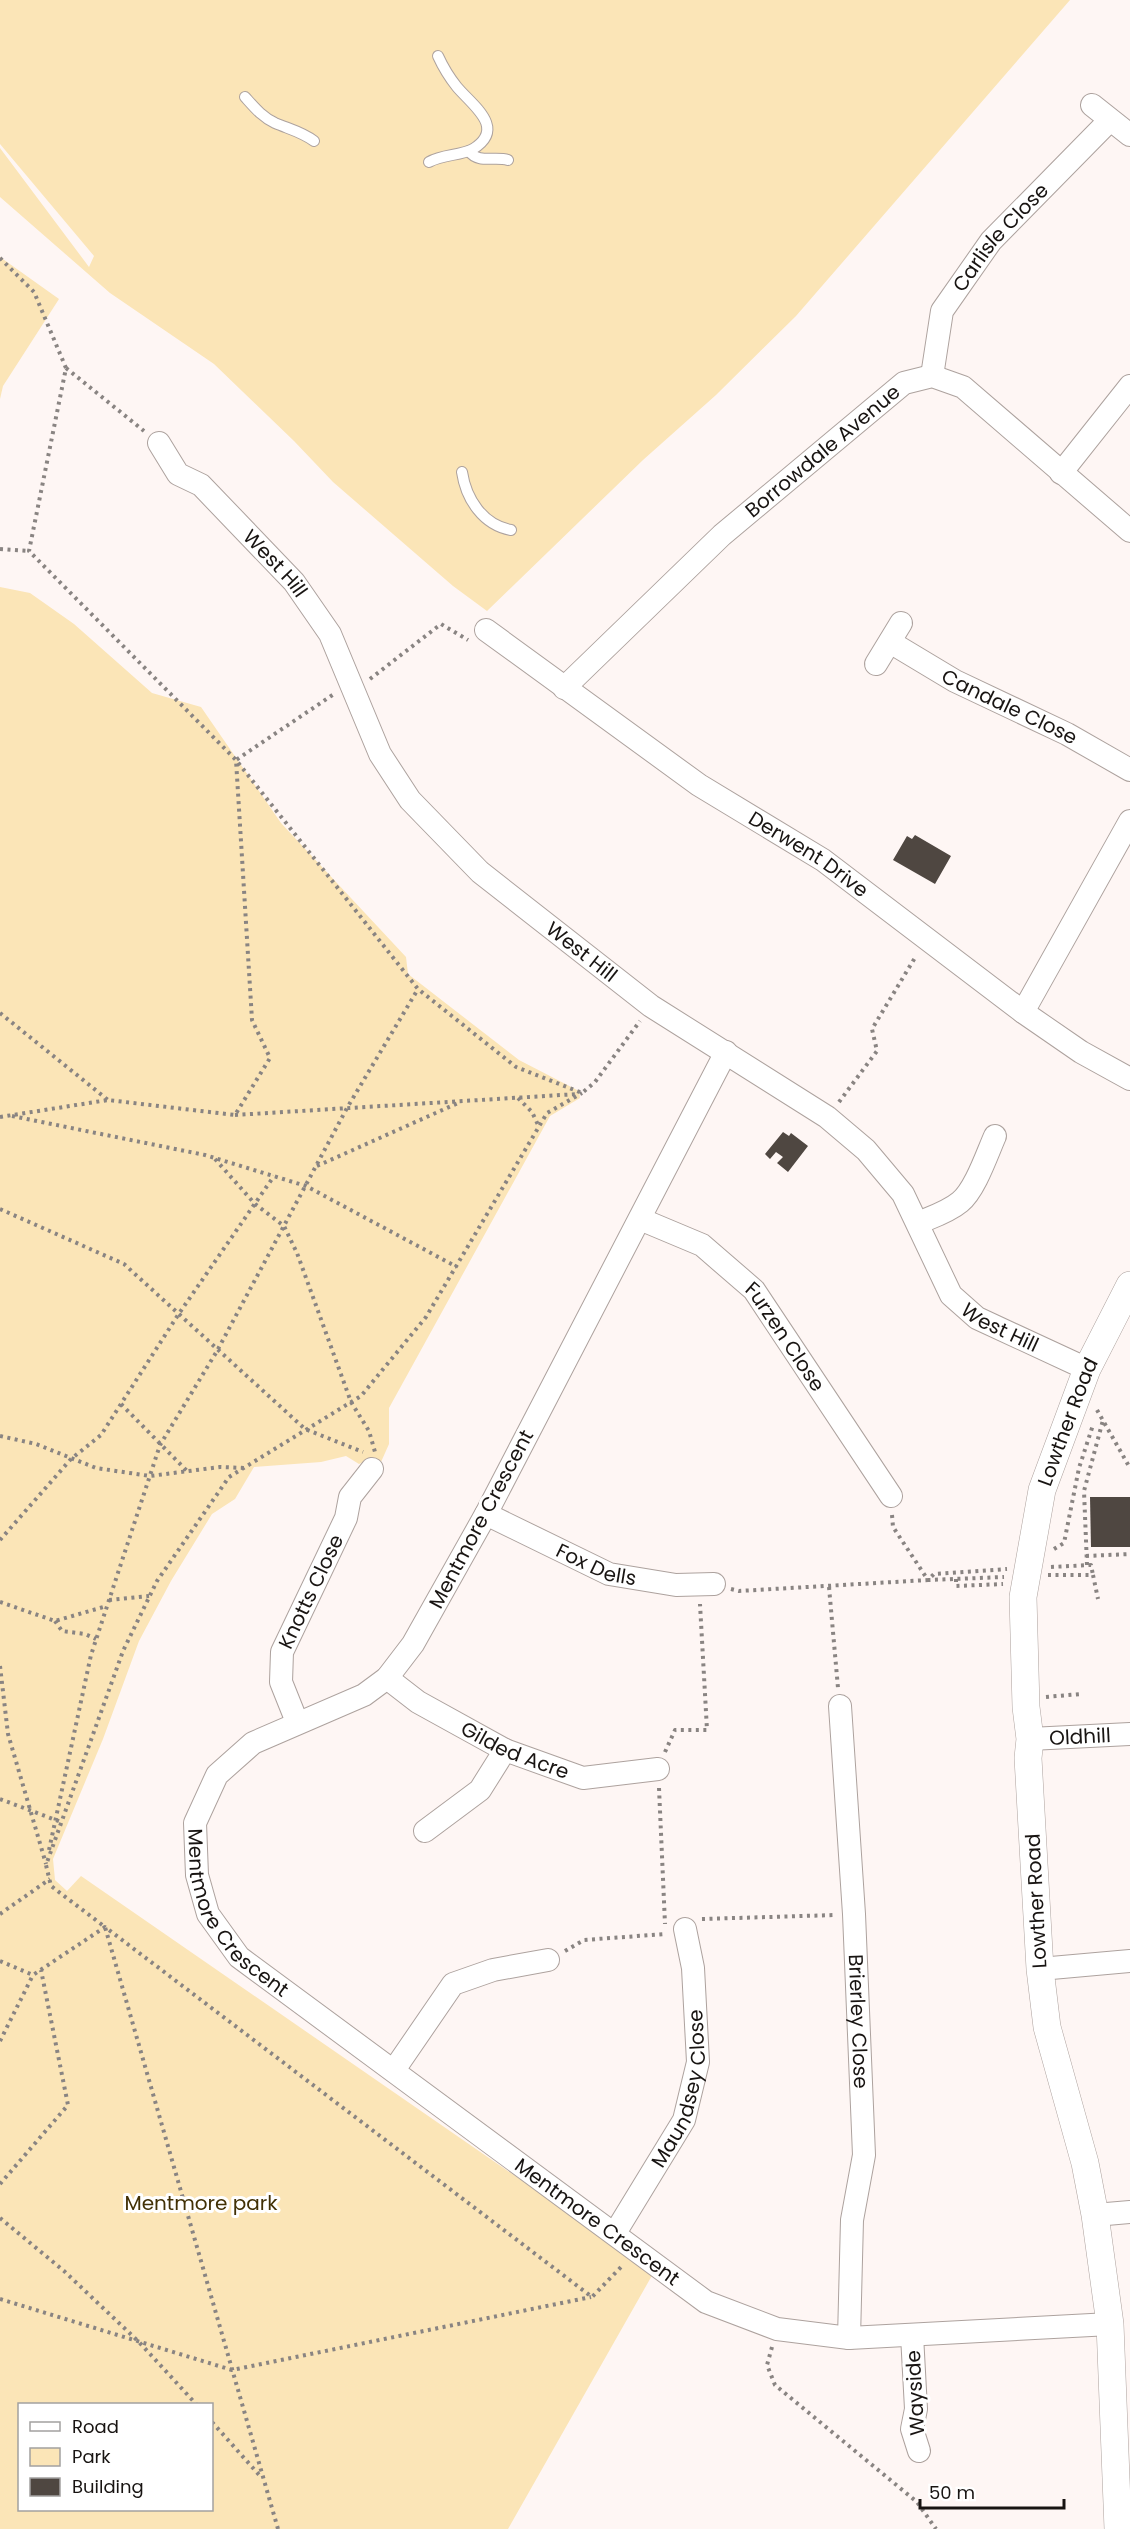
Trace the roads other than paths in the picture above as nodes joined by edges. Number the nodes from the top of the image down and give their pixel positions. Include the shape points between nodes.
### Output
1 (438, 56) dead end
2 (245, 98) dead end
3 (1092, 105) dead end
4 (1110, 120) junction
5 (1130, 135) edge
6 (314, 141) dead end
7 (469, 151) junction
8 (508, 160) dead end
9 (429, 162) dead end
10 (932, 376) junction
11 (1130, 386) edge
12 (159, 443) road end
13 (462, 472) dead end
14 (1061, 473) junction
15 (511, 530) dead end
16 (1130, 531) edge
17 (902, 622) dead end
18 (486, 630) road end
19 (890, 642) junction
20 (876, 664) dead end
21 (564, 688) junction
22 (1130, 770) edge
23 (1130, 821) edge
24 (1023, 1012) junction
25 (726, 1052) junction
26 (1130, 1078) edge
27 (995, 1136) dead end
28 (640, 1219) junction
29 (918, 1223) junction
30 (1130, 1285) edge
31 (1122, 1319) edge
32 (1087, 1369) junction
33 (372, 1469) dead end
34 (891, 1496) road end
35 (486, 1514) junction
36 (714, 1584) road end
37 (387, 1678) junction
38 (840, 1706) road end
39 (297, 1722) junction
40 (1130, 1734) edge
41 (1030, 1739) junction
42 (505, 1750) junction
43 (658, 1769) road end
44 (425, 1831) dead end
45 (675, 1932) road end
46 (548, 1960) road end
47 (1130, 1961) edge
48 (1040, 1969) junction
49 (394, 2070) junction
50 (1130, 2212) edge
51 (1095, 2215) junction
52 (615, 2233) junction
53 (1110, 2324) junction
54 (912, 2335) junction
55 (849, 2338) junction
56 (1122, 2432) edge
57 (919, 2451) dead end
58 (1118, 2529) edge

1 - 7 lane via 448,76 486,118 488,130 482,143
2 - 6 lane via 273,122
3 - 4 street
4 - 5 street
4 - 10 street, Carlisle Close via 992,241 942,310
7 - 8 lane via 481,159
7 - 9 lane
10 - 14 street via 963,387
10 - 21 street, Borrowdale Avenue via 904,383 722,535
11 - 14 street
12 - 25 street, West Hill via 178,474 201,485 294,582 330,634 380,753 410,800 480,872 651,1006
13 - 15 lane via 464,487 482,516
14 - 16 street
17 - 19 street
18 - 21 street, Derwent Drive
19 - 20 street
19 - 22 street, Candale Close via 955,681 1067,734
21 - 24 street, Derwent Drive via 699,785 823,860
23 - 24 street
24 - 26 street, Derwent Drive via 1081,1052
25 - 28 street, Mentmore Crescent
25 - 29 street, West Hill via 827,1117 866,1150 903,1194
27 - 29 street via 962,1201
28 - 34 street, Furzen Close via 702,1245 754,1290
28 - 35 street, Mentmore Crescent
29 - 32 street, West Hill via 951,1295 977,1318
30 - 31 street, Lowther Road
31 - 32 street, Lowther Road
32 - 41 street, Lowther Road via 1042,1490 1023,1598
33 - 39 street, Knotts Close via 350,1497 346,1518 282,1652 280,1682
35 - 36 street, Fox Dells via 609,1574 676,1586
35 - 37 street, Mentmore Crescent via 413,1644
37 - 39 street, Mentmore Crescent via 364,1695
37 - 42 street, Gilded Acre via 418,1702
38 - 55 street, Brierley Close via 864,2154 852,2220
39 - 49 street, Mentmore Crescent via 253,1743 217,1775 195,1823 197,1875 208,1914 239,1957
40 - 41 street, Oldhill
41 - 48 street, Lowther Road
42 - 43 street, Gilded Acre via 583,1778
42 - 44 street via 480,1790
45 - 52 street, Maundsey Close via 693,1968 698,2062 684,2120
46 - 49 street via 493,1970 453,1984
47 - 48 street
48 - 51 street, Lowther Road via 1047,2027 1086,2163
49 - 52 street, Mentmore Crescent
50 - 51 street
51 - 53 street, Lowther Road
52 - 55 street, Mentmore Crescent via 706,2302 777,2329
53 - 54 street, Mentmore Crescent
53 - 56 street, Lowther Road
54 - 55 street, Mentmore Crescent
54 - 57 street, Wayside via 916,2409 912,2429
56 - 58 street, Lowther Road

